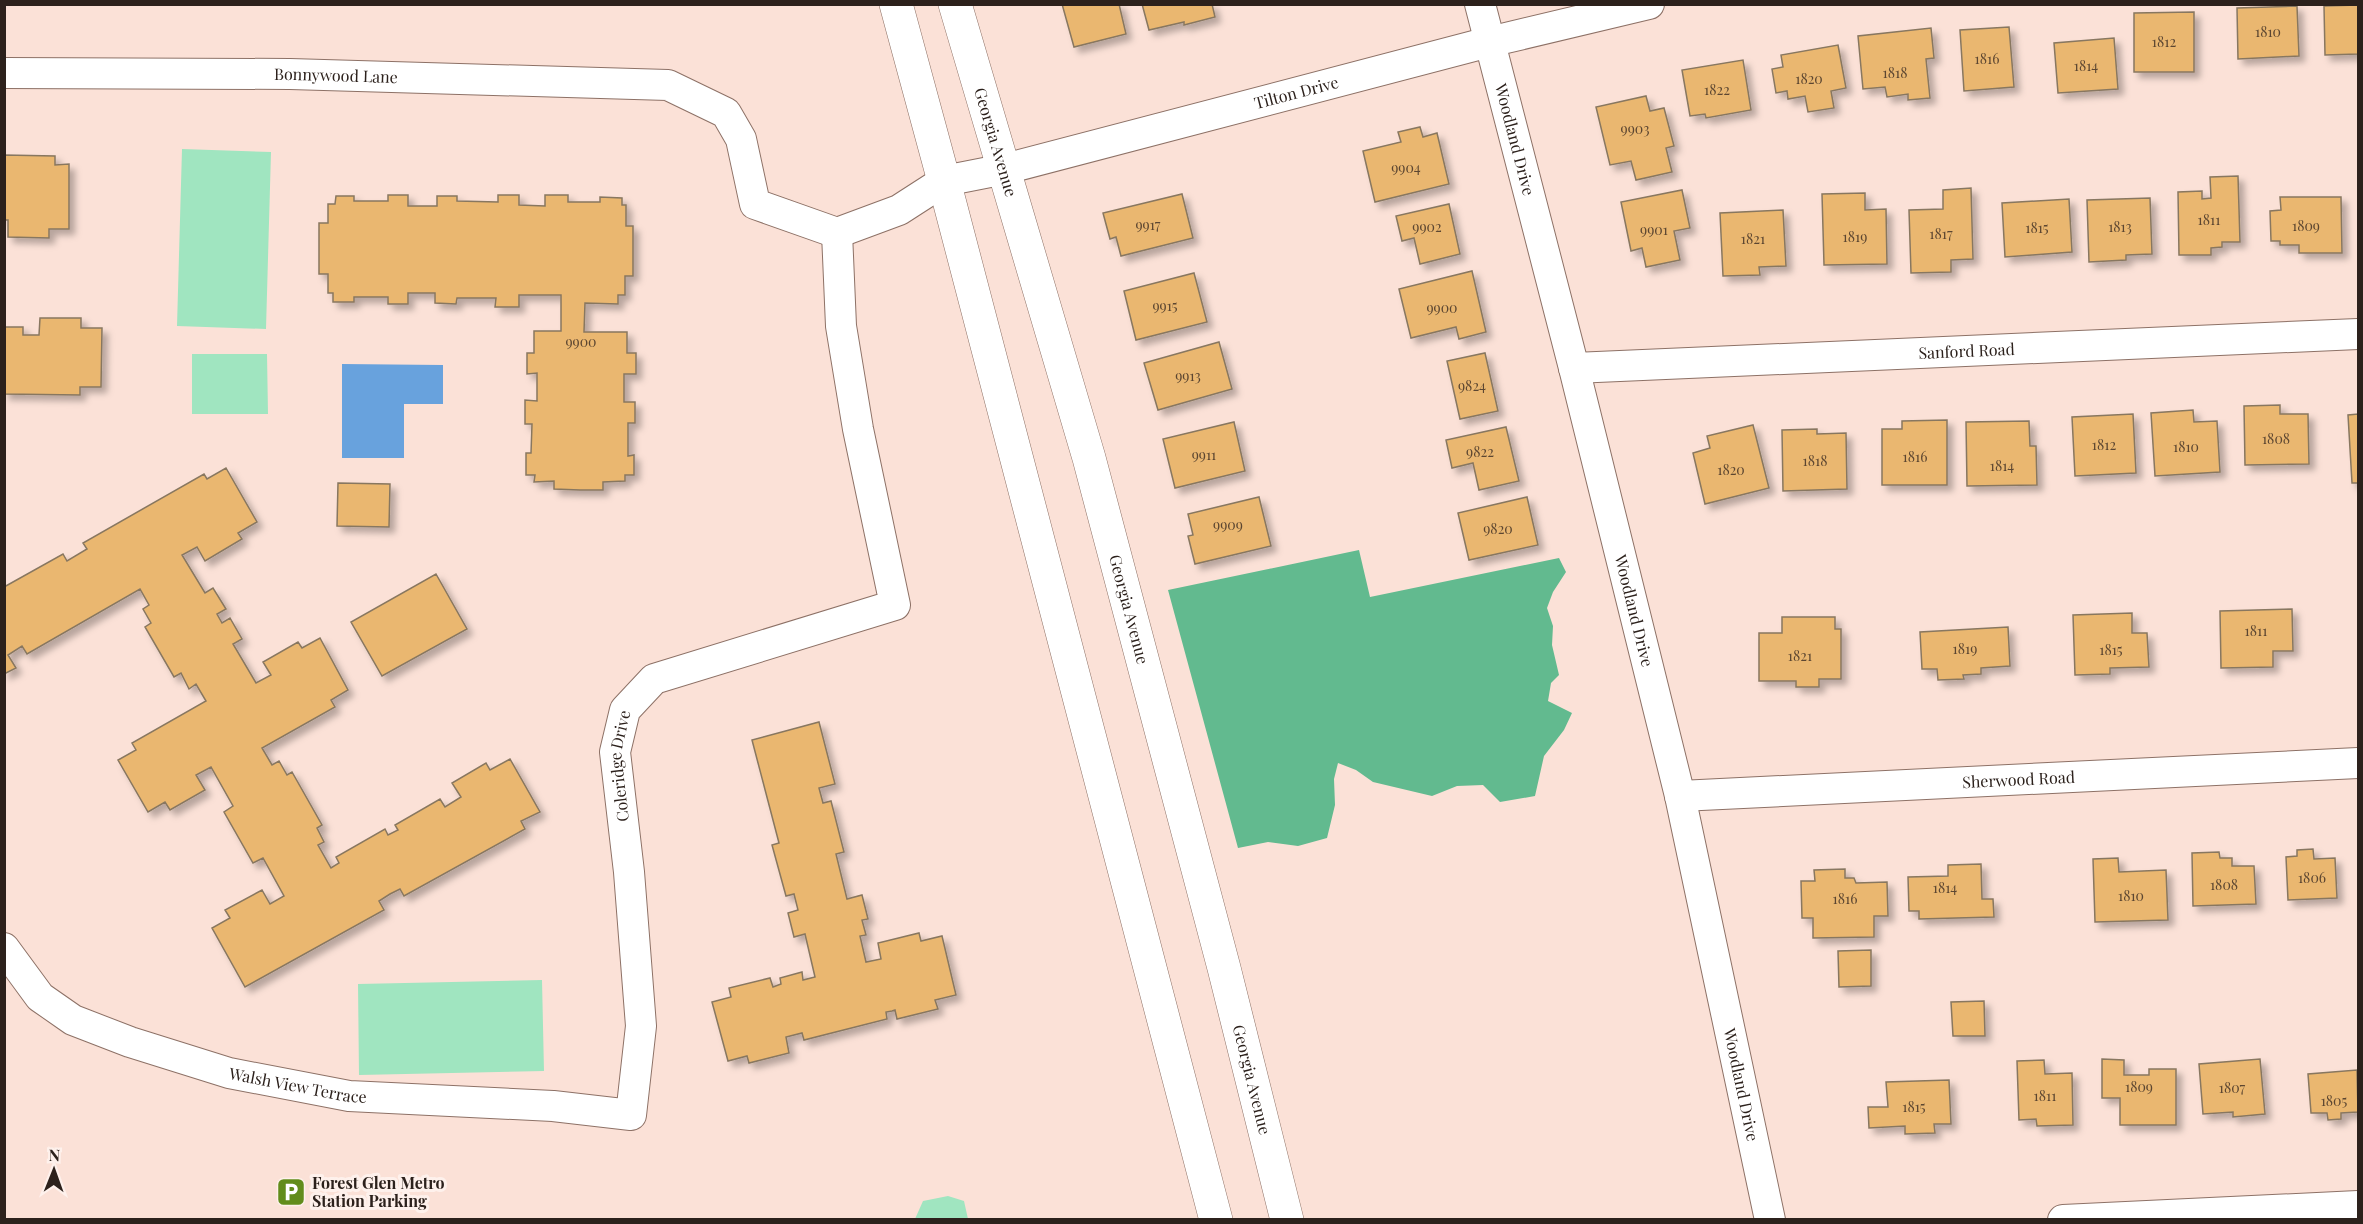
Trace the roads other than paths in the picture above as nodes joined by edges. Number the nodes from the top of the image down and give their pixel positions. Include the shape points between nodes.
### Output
1 (896, 4) edge
2 (955, 4) edge
3 (1480, 4) edge
4 (1649, 4) edge
5 (1489, 42) junction
6 (4, 73) edge
7 (1005, 169) junction
8 (944, 181) junction
9 (837, 233) junction
10 (2358, 334) edge
11 (1574, 368) junction
12 (2358, 763) edge
13 (1680, 796) junction
14 (4, 948) edge
15 (631, 1114) joint
16 (2358, 1206) edge
17 (1216, 1220) edge
18 (1287, 1220) edge
19 (1770, 1220) edge
20 (2063, 1220) edge

1 - 8 main road
2 - 7 main road, Georgia Avenue
3 - 5 street, Woodland Drive
4 - 5 street, Tilton Drive
5 - 7 street, Tilton Drive
5 - 11 street, Woodland Drive
6 - 9 street, Bonnywood Lane via 290,74 668,85 726,113 741,140 755,204
7 - 8 street, Tilton Drive
7 - 18 main road, Georgia Avenue via 1100,497
8 - 9 street via 899,210
8 - 17 main road
9 - 15 street, Coleridge Drive via 841,326 895,605 654,679 625,710 615,752 641,1026
10 - 11 street, Sanford Road
11 - 13 street, Woodland Drive
12 - 13 street, Sherwood Road
13 - 19 street, Woodland Drive
14 - 15 street, Walsh View Terrace via 40,997 73,1020 229,1073 349,1096 553,1106
16 - 20 street

